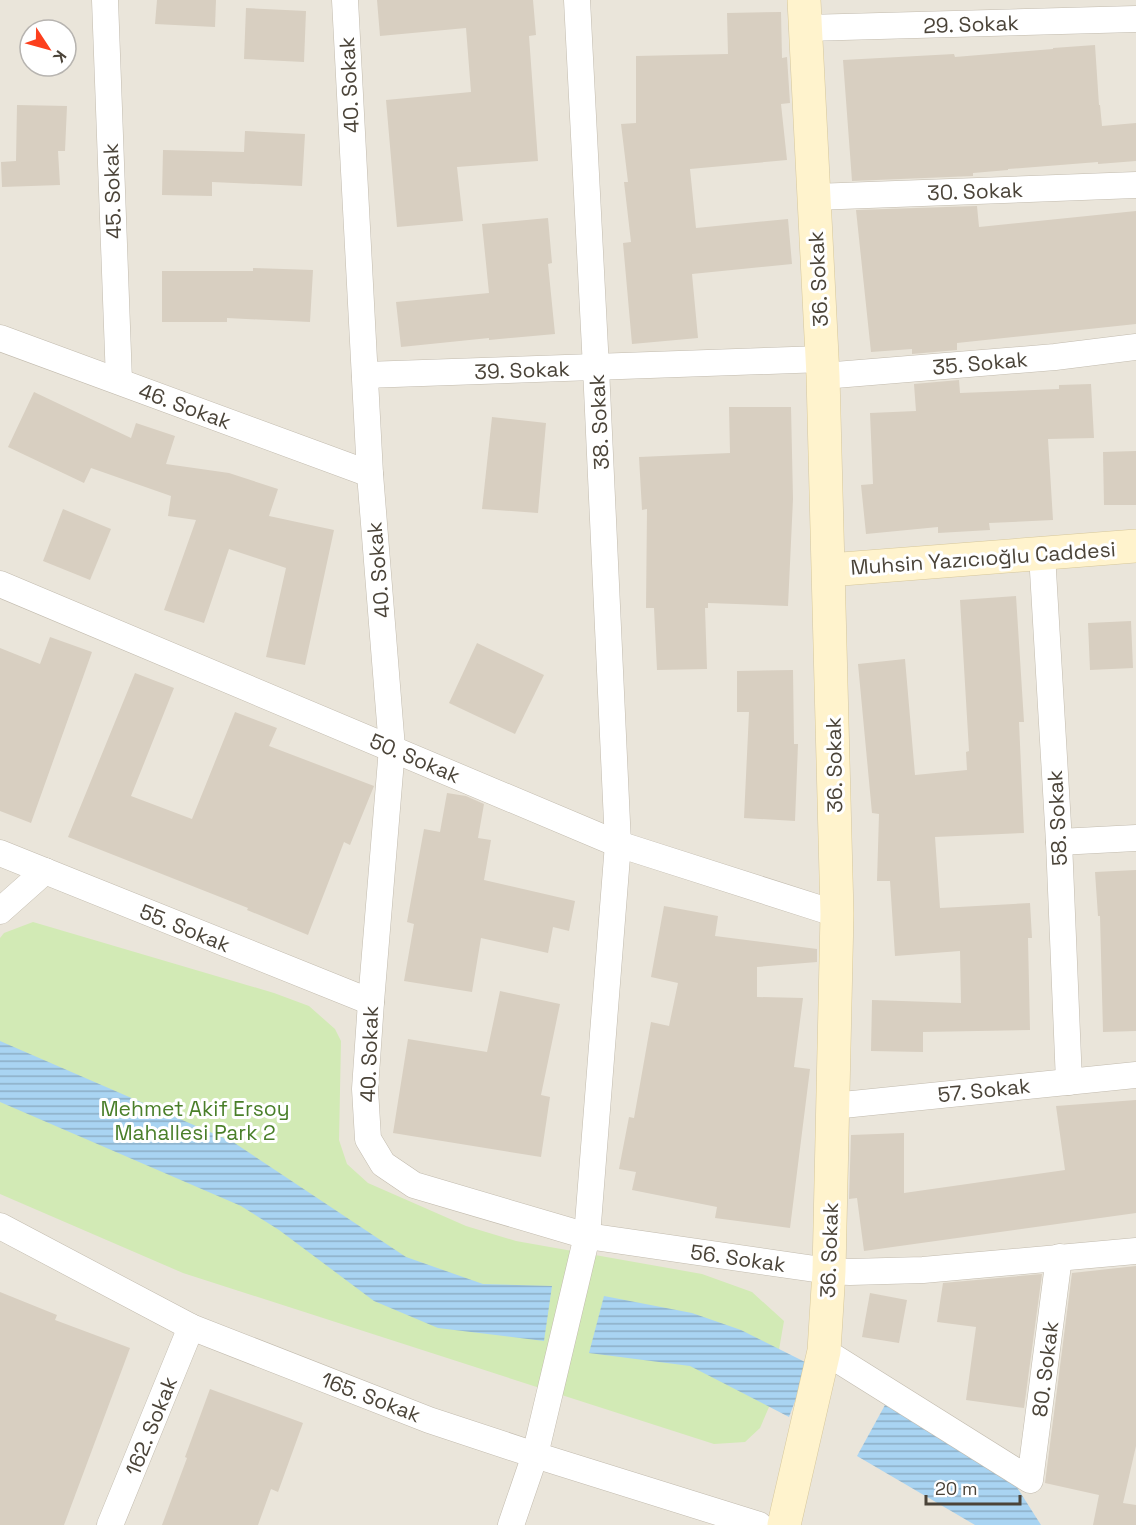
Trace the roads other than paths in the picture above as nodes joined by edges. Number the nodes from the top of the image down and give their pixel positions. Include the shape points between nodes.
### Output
1 (105, 0) edge
2 (345, 0) edge
3 (577, 0) edge
4 (1064, 10) edge
5 (805, 14) edge
6 (1136, 19) edge
7 (1136, 185) edge
8 (814, 197) junction
9 (0, 338) edge
10 (1136, 347) edge
11 (823, 367) junction
12 (596, 368) junction
13 (365, 375) junction
14 (119, 381) junction
15 (370, 474) junction
16 (1136, 546) edge
17 (1042, 554) junction
18 (829, 570) junction
19 (0, 584) edge
20 (392, 748) junction
21 (1136, 838) edge
22 (1059, 842) junction
23 (618, 844) junction
24 (0, 853) edge
25 (45, 871) junction
26 (0, 911) edge
27 (837, 914) junction
28 (371, 1002) junction
29 (1136, 1075) edge
30 (1069, 1082) junction
31 (833, 1106) junction
32 (368, 1139) joint
33 (0, 1226) edge
34 (587, 1236) junction
35 (1136, 1251) edge
36 (1059, 1257) junction
37 (829, 1271) junction
38 (191, 1327) junction
39 (824, 1351) junction
40 (535, 1455) junction
41 (519, 1517) edge
42 (110, 1525) edge
43 (758, 1525) edge
44 (784, 1525) edge

1 - 14 street, 45. Sokak
2 - 13 street, 40. Sokak
3 - 12 street, 38. Sokak
4 - 5 street, 29. Sokak
4 - 6 street, 29. Sokak
5 - 8 main road, 36. Sokak
7 - 8 street, 30. Sokak
8 - 11 main road, 36. Sokak
9 - 14 street, 46. Sokak
10 - 11 street, 35. Sokak via 1055,357
11 - 12 street, 39. Sokak
11 - 18 main road, 36. Sokak
12 - 13 street, 39. Sokak
12 - 23 street, 38. Sokak
13 - 15 street, 40. Sokak
14 - 15 street, 46. Sokak
15 - 20 street, 40. Sokak
16 - 17 main road, Muhsin Yazıcıoğlu Caddesi
17 - 18 main road, Muhsin Yazıcıoğlu Caddesi
17 - 22 street, 58. Sokak
18 - 27 main road, 36. Sokak
19 - 20 street, 50. Sokak
20 - 23 street, 50. Sokak
20 - 28 street, 40. Sokak
21 - 22 street
22 - 30 street, 58. Sokak
23 - 27 street, 50. Sokak
23 - 34 street, 38. Sokak
24 - 25 street, 55. Sokak
25 - 26 street
25 - 28 street, 55. Sokak
27 - 31 main road, 36. Sokak
28 - 32 street, 40. Sokak via 365,1089
29 - 30 street, 57. Sokak
30 - 31 street, 57. Sokak
31 - 37 main road, 36. Sokak
32 - 34 street, 56. Sokak via 383,1164 414,1185
33 - 38 street, 165. Sokak
34 - 37 street, 56. Sokak
34 - 40 street, 38. Sokak
35 - 36 street, 56. Sokak
36 - 37 street, 56. Sokak via 923,1270
36 - 39 street, 80. Sokak via 1030,1480
37 - 39 main road, 36. Sokak
38 - 40 street, 165. Sokak via 429,1420
38 - 42 street, 162. Sokak
39 - 44 main road, 36. Sokak
40 - 41 street, 38. Sokak
40 - 43 street, 165. Sokak

